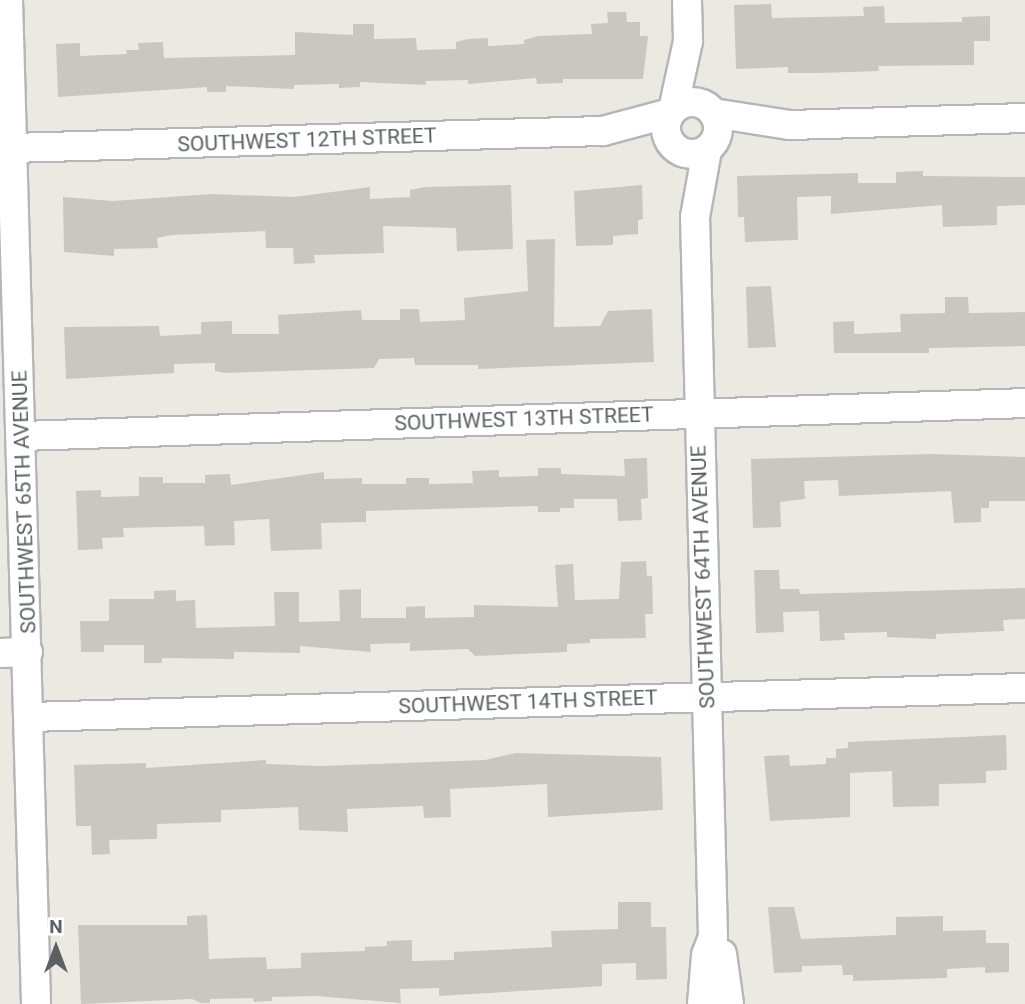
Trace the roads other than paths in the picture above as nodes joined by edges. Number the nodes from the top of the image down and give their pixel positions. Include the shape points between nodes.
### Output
1 (8, 0) edge
2 (687, 0) edge
3 (4, 32) edge
4 (688, 41) junction
5 (711, 111) junction
6 (671, 112) junction
7 (1025, 118) edge
8 (790, 125) junction
9 (603, 131) junction
10 (673, 146) junction
11 (710, 146) junction
12 (12, 148) junction
13 (695, 217) junction
14 (9, 333) edge
15 (1025, 403) edge
16 (699, 413) junction
17 (22, 436) junction
18 (28, 652) junction
19 (0, 653) edge
20 (1025, 688) edge
21 (707, 697) junction
22 (30, 717) junction
23 (713, 937) junction
24 (36, 1004) edge
25 (702, 1004) edge
26 (729, 1004) edge

1 - 3 street, SOUTHWEST 65TH AVENUE
2 - 4 street
3 - 12 street, SOUTHWEST 65TH AVENUE
4 - 5 street via 698,55
4 - 6 street
5 - 6 street via 691,102
5 - 8 street
5 - 11 street via 718,127
6 - 9 street, SOUTHWEST 12TH STREET
6 - 10 street via 665,128
7 - 8 street
8 - 11 street via 771,134 740,135
9 - 10 street, SOUTHWEST 12TH STREET
9 - 12 street, SOUTHWEST 12TH STREET
10 - 11 street via 691,154
10 - 13 street, SOUTHWEST 64TH AVENUE via 685,202
11 - 13 street, SOUTHWEST 64TH AVENUE
12 - 14 street, SOUTHWEST 65TH AVENUE
13 - 16 street, SOUTHWEST 64TH AVENUE
14 - 17 street, SOUTHWEST 65TH AVENUE
15 - 16 street, SOUTHWEST 13TH STREET
16 - 17 street, SOUTHWEST 13TH STREET
16 - 21 street, SOUTHWEST 64TH AVENUE
17 - 18 street, SOUTHWEST 65TH AVENUE
18 - 19 street
18 - 22 street, SOUTHWEST 65TH AVENUE
20 - 21 street, SOUTHWEST 14TH STREET
21 - 22 street, SOUTHWEST 14TH STREET
21 - 23 street, SOUTHWEST 64TH AVENUE
22 - 24 street, SOUTHWEST 65TH AVENUE
23 - 25 street, SOUTHWEST 64TH AVENUE via 706,955
23 - 26 street, SOUTHWEST 64TH AVENUE via 723,956

